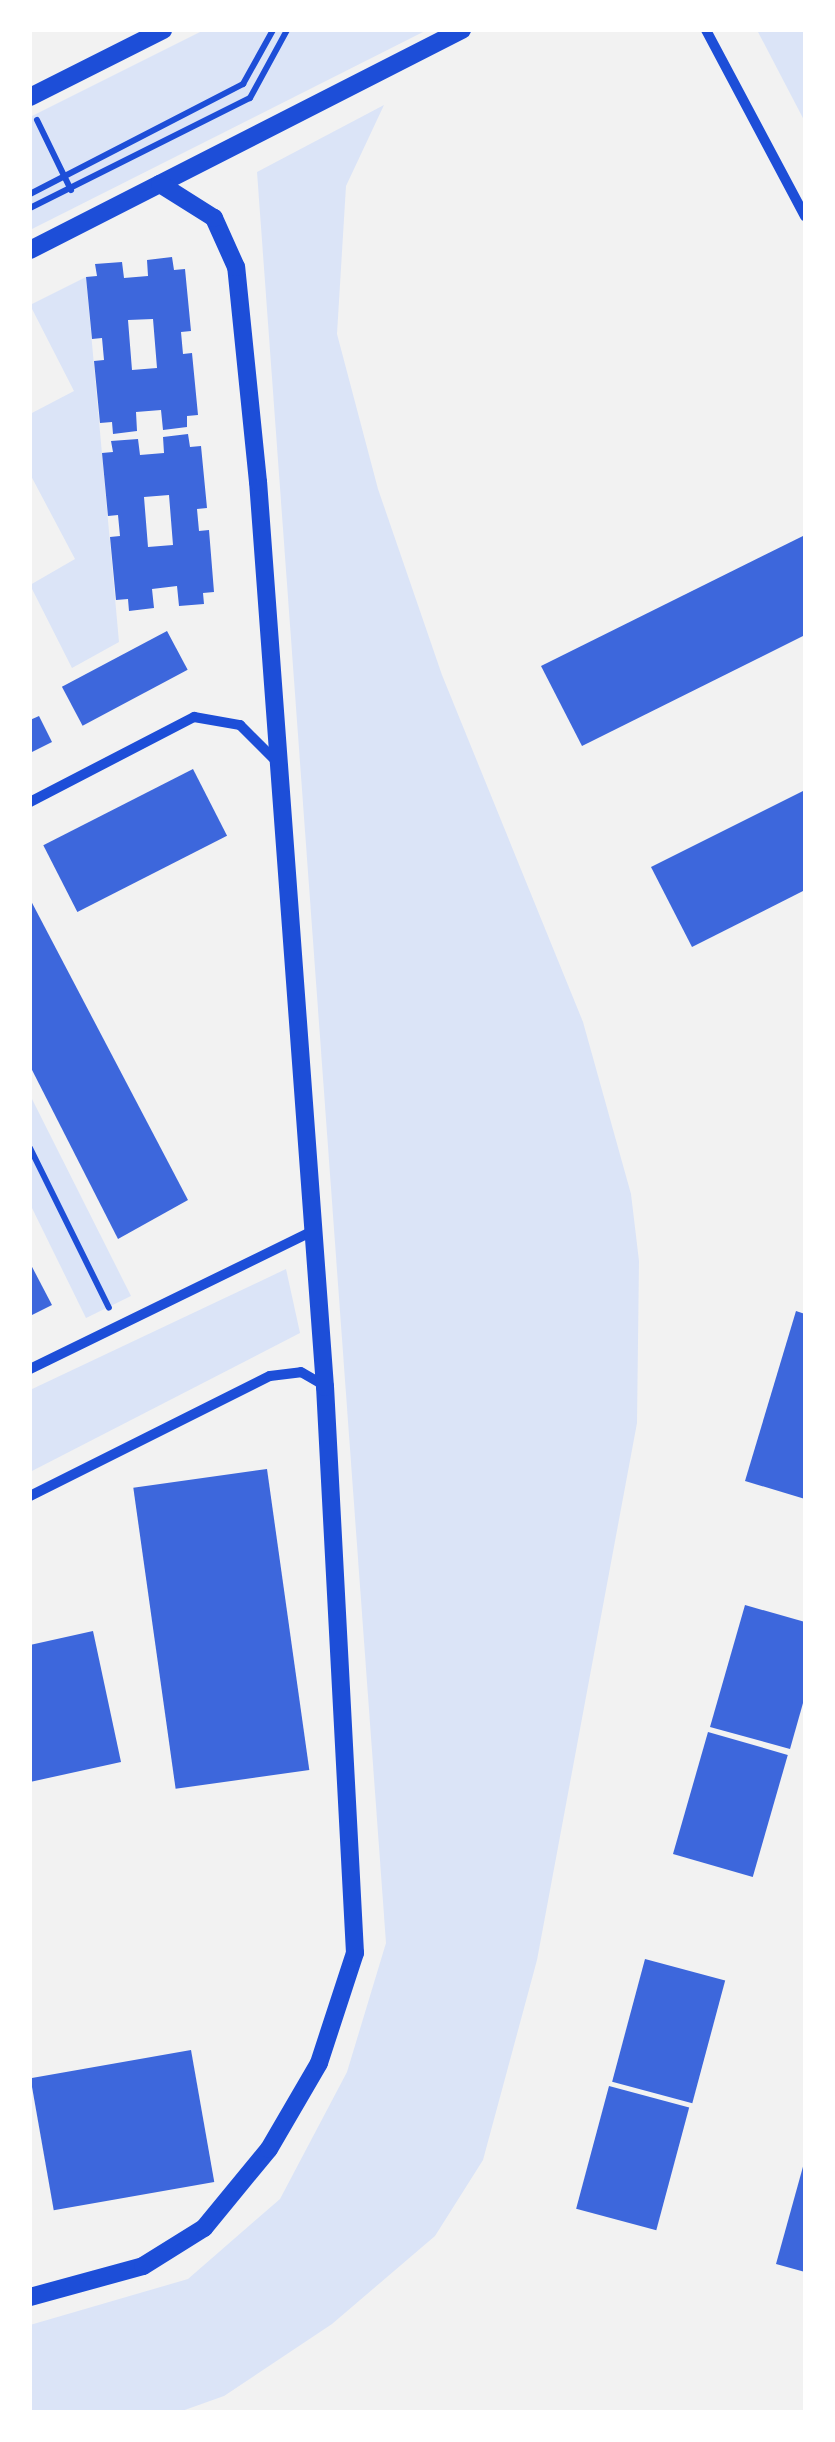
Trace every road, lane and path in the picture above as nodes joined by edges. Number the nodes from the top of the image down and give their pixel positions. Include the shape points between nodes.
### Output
1 (163, 30) edge
2 (272, 30) edge
3 (287, 30) edge
4 (462, 30) edge
5 (706, 30) edge
6 (30, 97) edge
7 (30, 106) edge
8 (65, 176) junction
9 (160, 184) junction
10 (70, 188) junction
11 (30, 194) edge
12 (30, 208) edge
13 (805, 216) edge
14 (88, 222) junction
15 (30, 250) edge
16 (280, 768) junction
17 (30, 802) edge
18 (30, 1148) edge
19 (308, 1233) junction
20 (112, 1313) dead end
21 (30, 1369) edge
22 (324, 1386) junction
23 (30, 1496) edge
24 (30, 2297) edge

1 - 6 street
2 - 8 path via 243,84
3 - 10 path via 250,98
4 - 9 street
5 - 13 street
7 - 8 path
8 - 10 path
8 - 11 path
9 - 14 street
9 - 16 street via 214,218 236,267
10 - 12 path
10 - 14 path
14 - 15 street
16 - 17 street via 264,742 240,724 206,717
16 - 19 street
18 - 20 path
19 - 21 street
19 - 22 street
22 - 23 street via 301,1372 270,1376
22 - 24 street via 355,1953 319,2063 269,2149 204,2228 143,2266

